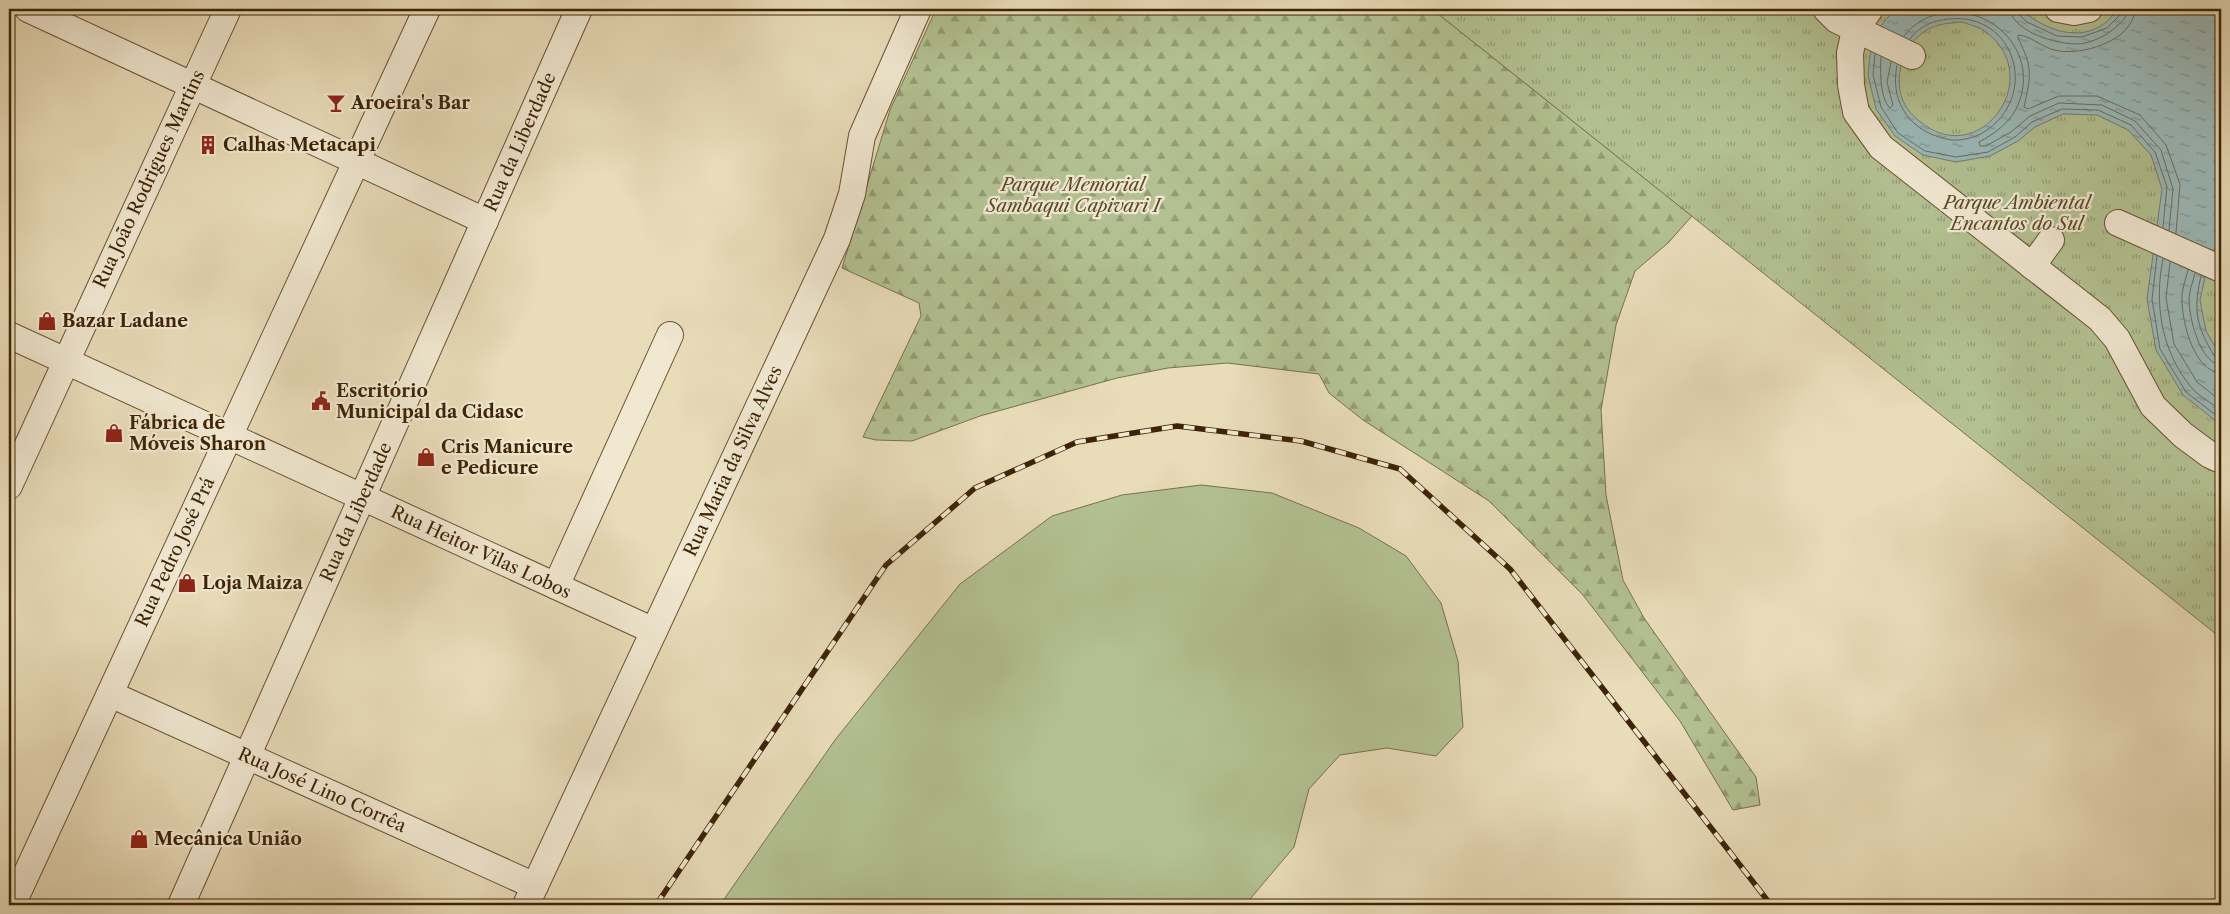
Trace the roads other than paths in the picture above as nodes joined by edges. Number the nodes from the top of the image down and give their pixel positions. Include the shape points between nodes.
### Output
1 (28, 9) edge
2 (228, 9) edge
3 (428, 9) edge
4 (580, 9) edge
5 (918, 9) edge
6 (1826, 9) edge
7 (1870, 9) edge
8 (2058, 9) edge
9 (2089, 9) edge
10 (1862, 33) junction
11 (1912, 56) dead end
12 (192, 85) junction
13 (357, 161) junction
14 (485, 221) junction
15 (2118, 223) dead end
16 (2051, 240) dead end
17 (2032, 266) junction
18 (2215, 267) edge
19 (9, 335) edge
20 (670, 335) dead end
21 (66, 361) junction
22 (229, 436) junction
23 (2221, 460) edge
24 (9, 486) edge
25 (362, 497) junction
26 (556, 586) junction
27 (654, 631) junction
28 (110, 694) junction
29 (247, 756) junction
30 (530, 896) edge
31 (12, 905) edge
32 (181, 905) edge

1 - 12 street
2 - 12 street, Rua João Rodrigues Martins
3 - 13 street, Rua Pedro José Prá
4 - 14 street, Rua da Liberdade
5 - 27 street, Rua Maria da Silva Alves via 862,136 852,194 837,239
6 - 10 street via 1837,20
7 - 10 street
8 - 9 street via 2074,12
10 - 11 street
10 - 17 street via 1850,52 1856,112 1881,146
12 - 13 street
12 - 21 street, Rua João Rodrigues Martins
13 - 14 street
13 - 22 street, Rua Pedro José Prá
14 - 25 street, Rua da Liberdade
15 - 18 street
16 - 17 street
17 - 23 street via 2100,319 2117,339 2153,406 2183,435
19 - 21 street, Rua Heitor Vilas Lobos
20 - 26 street
21 - 22 street, Rua Heitor Vilas Lobos
21 - 24 street, Rua João Rodrigues Martins
22 - 25 street, Rua Heitor Vilas Lobos
22 - 28 street, Rua Pedro José Prá
25 - 26 street, Rua Heitor Vilas Lobos
25 - 29 street, Rua da Liberdade
26 - 27 street, Rua Heitor Vilas Lobos
27 - 30 street, Rua Maria da Silva Alves
28 - 29 street, Rua José Lino Corrêa
28 - 31 street, Rua Pedro José Prá
29 - 30 street, Rua José Lino Corrêa
29 - 32 street, Rua da Liberdade

